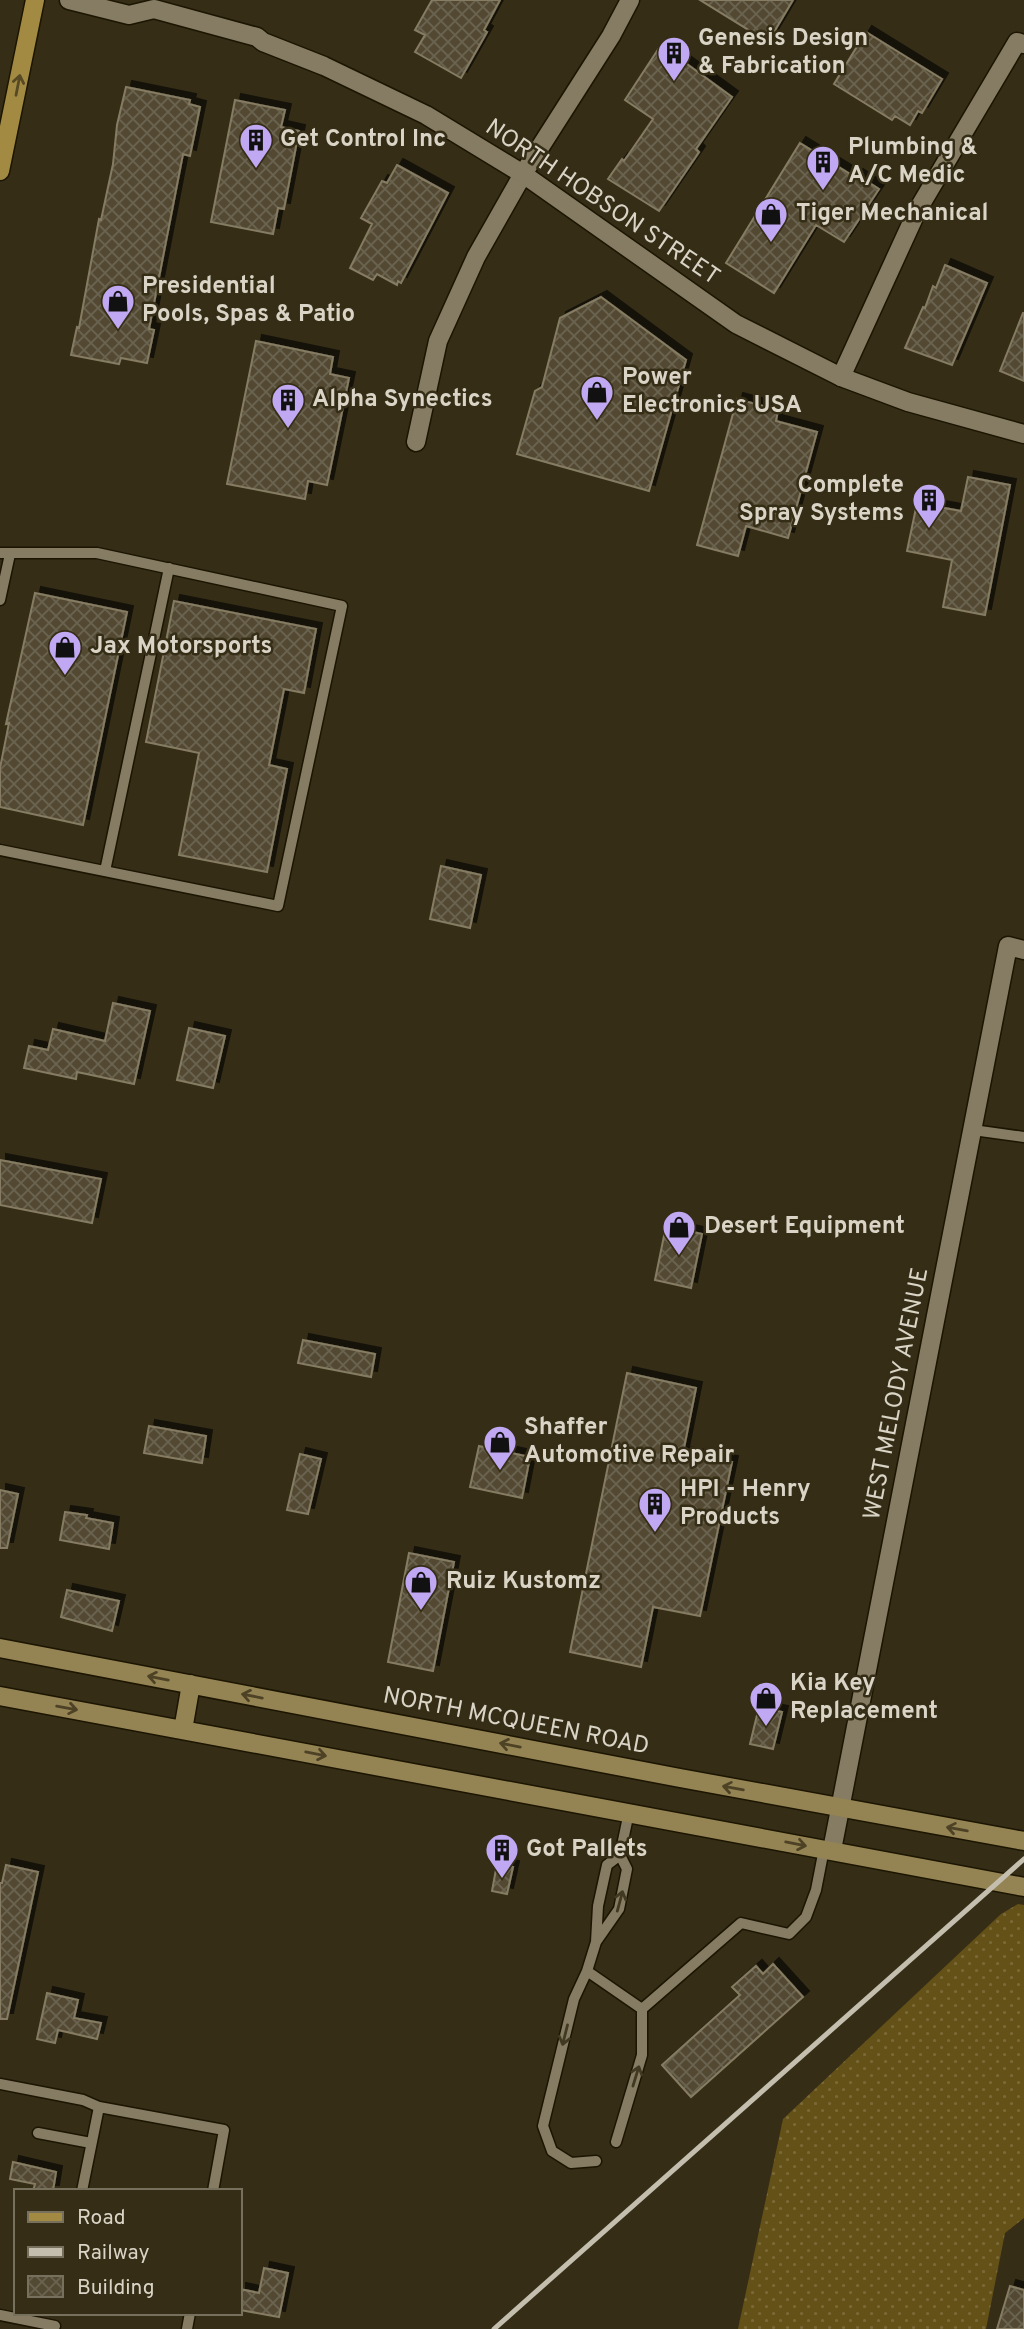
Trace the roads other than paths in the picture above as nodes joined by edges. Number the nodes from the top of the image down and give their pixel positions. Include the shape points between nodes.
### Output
1 (35, 0) edge
2 (69, 0) edge
3 (630, 0) edge
4 (150, 5) edge
5 (1020, 43) edge
6 (0, 172) edge
7 (523, 174) junction
8 (841, 377) junction
9 (1024, 434) edge
10 (416, 442) dead end
11 (5, 553) edge
12 (169, 568) junction
13 (0, 600) edge
14 (0, 850) edge
15 (105, 871) junction
16 (1016, 948) edge
17 (973, 1130) junction
18 (1024, 1137) edge
19 (0, 1648) edge
20 (191, 1684) junction
21 (0, 1696) edge
22 (183, 1730) junction
23 (842, 1807) junction
24 (629, 1812) junction
25 (1024, 1841) edge
26 (828, 1850) junction
27 (620, 1855) junction
28 (1024, 1887) edge
29 (596, 1942) junction
30 (587, 1971) junction
31 (642, 2009) junction
32 (0, 2084) edge
33 (99, 2107) junction
34 (38, 2133) dead end
35 (616, 2142) dead end
36 (92, 2143) junction
37 (596, 2161) dead end
38 (82, 2189) edge
39 (213, 2189) edge
40 (0, 2315) edge
41 (55, 2327) edge

6 -> 1 main road
2 - 4 street, NORTH HOBSON STREET via 129,15
3 - 7 street
4 - 7 street, NORTH HOBSON STREET via 257,37 324,66 426,116
5 - 8 street via 917,211
7 - 8 street, NORTH HOBSON STREET via 736,324
7 - 10 street via 475,257 438,341
8 - 9 street, NORTH HOBSON STREET via 908,402
11 - 12 lane via 97,553
11 - 13 lane
12 - 15 lane
12 - 15 lane via 342,606 278,906
14 - 15 lane
16 - 17 street, WEST MELODY AVENUE
17 - 18 lane
17 - 23 street, WEST MELODY AVENUE
20 -> 19 main road, NORTH MCQUEEN ROAD
20 - 22 main road
23 -> 20 main road, NORTH MCQUEEN ROAD
21 -> 22 main road
22 -> 24 main road
25 -> 23 main road, NORTH MCQUEEN ROAD
23 - 26 street, WEST MELODY AVENUE
24 -> 26 main road
24 - 27 lane
26 - 28 main road
26 - 31 lane via 806,1917 789,1934 741,1923
27 - 29 lane via 607,1865
29 -> 27 lane via 619,1909 627,1869
29 - 30 lane
30 - 31 lane
30 -> 37 lane via 574,1999 543,2126 552,2151 571,2163
35 -> 31 lane via 642,2055
32 - 33 lane
33 - 36 lane
33 - 39 lane via 224,2130
34 - 36 lane
36 - 38 lane
40 - 41 lane

